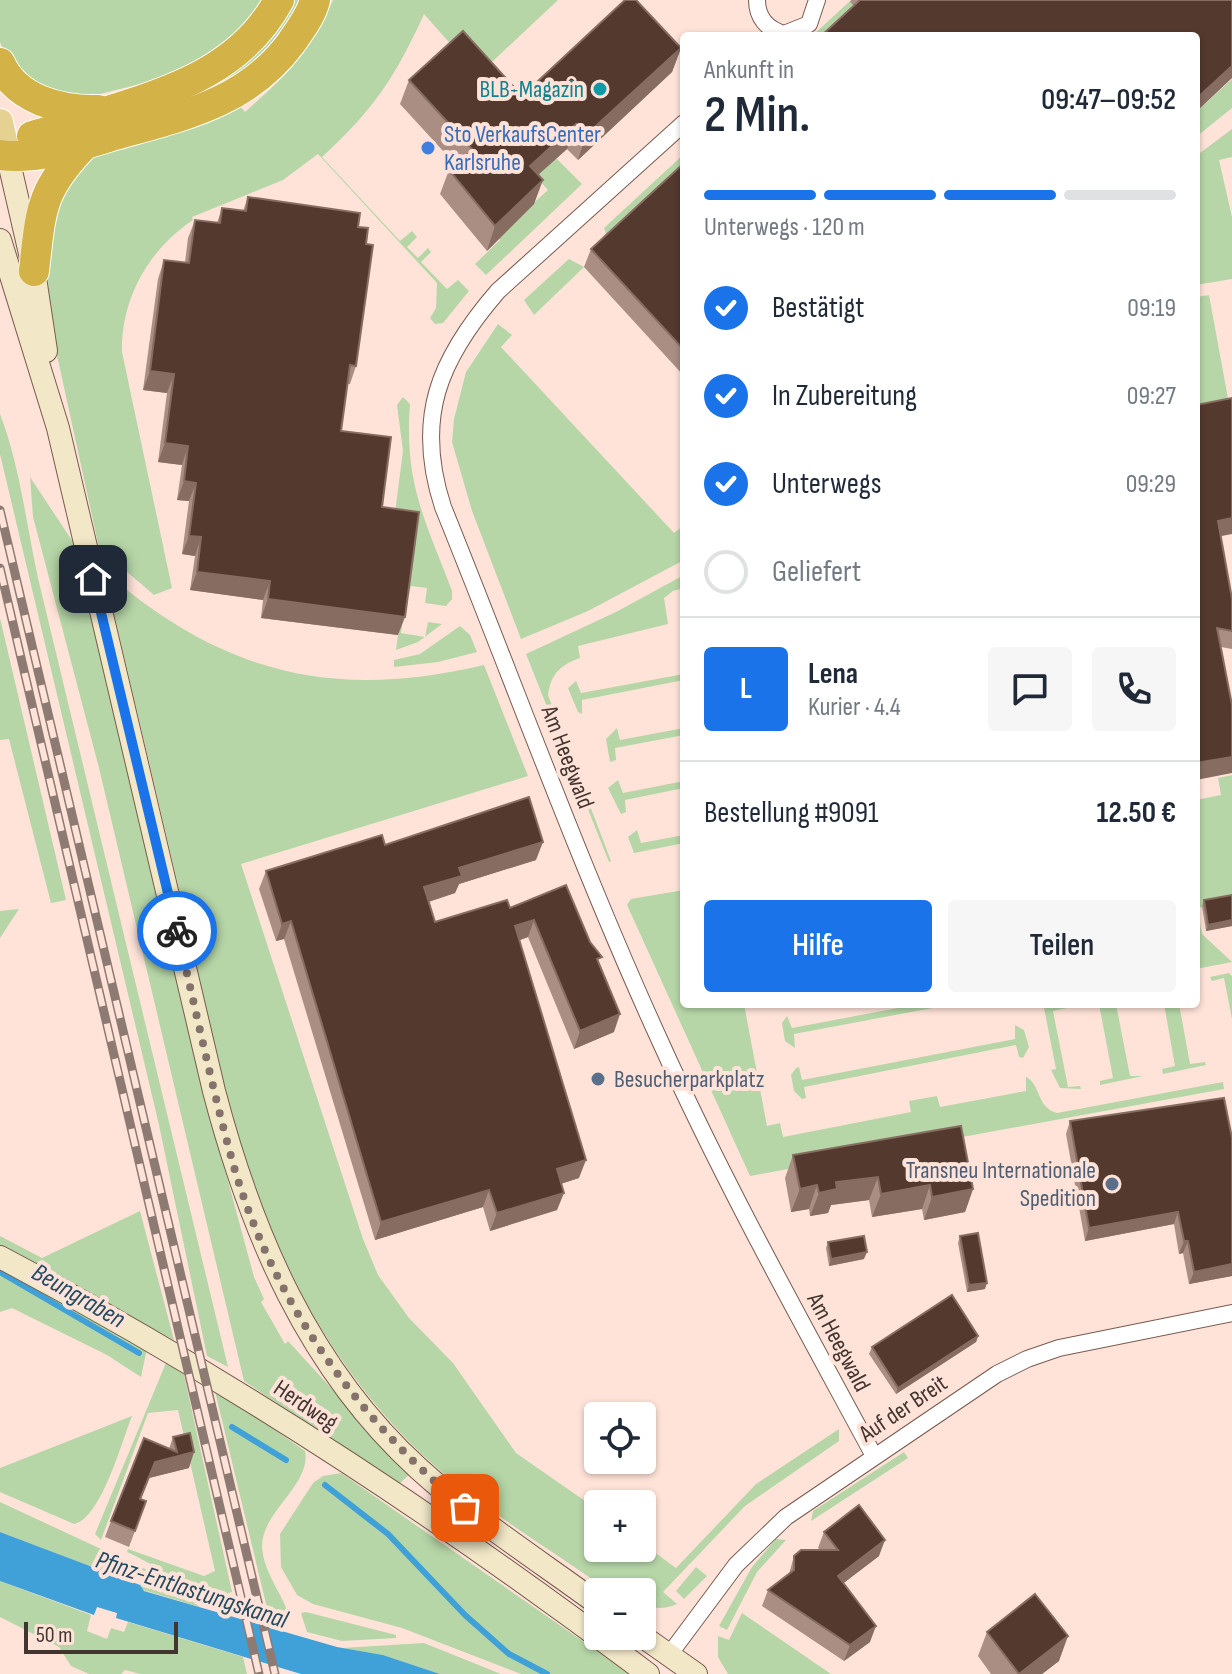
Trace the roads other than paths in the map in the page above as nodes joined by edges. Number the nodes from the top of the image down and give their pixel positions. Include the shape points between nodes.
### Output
1 (279, 0) edge
2 (315, 0) edge
3 (757, 0) edge
4 (817, 0) edge
5 (778, 32) edge
6 (790, 32) edge
7 (0, 63) edge
8 (112, 110) junction
9 (680, 127) edge
10 (85, 144) junction
11 (3, 145) edge
12 (0, 240) edge
13 (34, 271) junction
14 (58, 428) junction
15 (0, 1257) edge
16 (1232, 1313) edge
17 (874, 1456) junction
18 (584, 1594) edge
19 (656, 1646) edge
20 (669, 1655) junction
21 (648, 1674) edge
22 (696, 1674) edge

1 - 8 highway via 253,36 206,74
2 - 10 highway via 284,52 231,97 176,119
3 - 5 street via 767,26
4 - 6 street via 809,24
7 - 8 highway via 15,84 50,104 70,111
8 - 11 highway
9 - 17 street, Am Heegwald via 498,291 459,339 434,402 432,465 443,507 592,887 655,1031 751,1227
10 - 11 highway
10 - 13 highway via 47,192
11 - 13 main road
12 - 14 main road
13 - 14 main road
14 - 18 main road via 214,1091 234,1167 268,1255 322,1353 393,1442 465,1508
15 - 21 main road, Herdweg via 238,1392
16 - 17 street, Auf der Breit via 1027,1359
17 - 20 street, Auf der Breit via 758,1540
19 - 20 main road
20 - 22 main road

